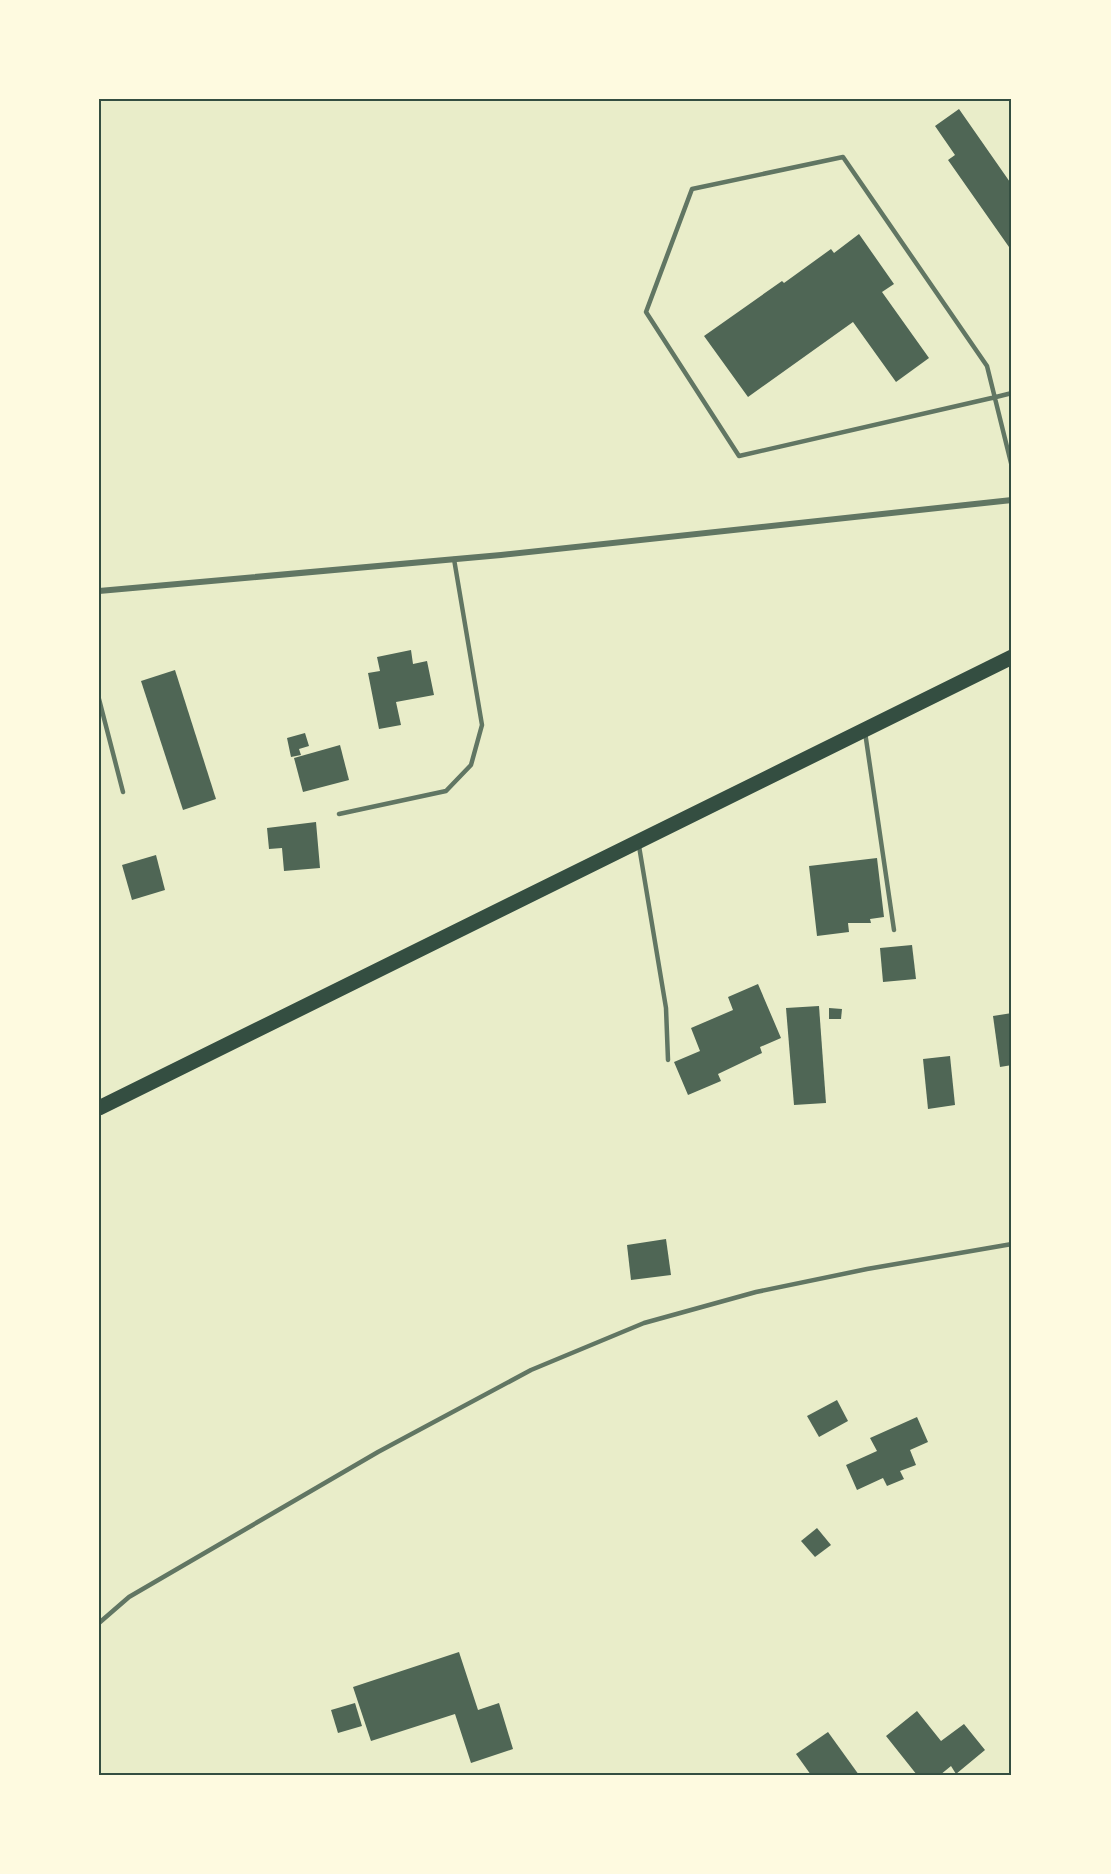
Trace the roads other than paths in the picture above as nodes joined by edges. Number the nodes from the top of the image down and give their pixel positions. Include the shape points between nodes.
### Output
1 (1012, 393) edge
2 (996, 397) junction
3 (1012, 466) edge
4 (1012, 500) edge
5 (454, 559) junction
6 (99, 591) edge
7 (1012, 657) edge
8 (99, 699) edge
9 (865, 729) junction
10 (123, 792) dead end
11 (339, 814) dead end
12 (638, 840) junction
13 (894, 930) dead end
14 (668, 1060) dead end
15 (99, 1108) edge
16 (1012, 1244) edge
17 (99, 1623) edge

1 - 2 lane
2 - 2 lane via 987,366 843,157 692,189 646,312 739,456
2 - 3 lane
4 - 5 street
5 - 6 street
5 - 11 lane via 482,726 471,765 446,791
7 - 9 main road
8 - 10 lane
9 - 12 main road
9 - 13 lane
12 - 14 lane via 666,1008
12 - 15 main road
16 - 17 lane via 789,1285 644,1323 531,1370 378,1452 129,1596

